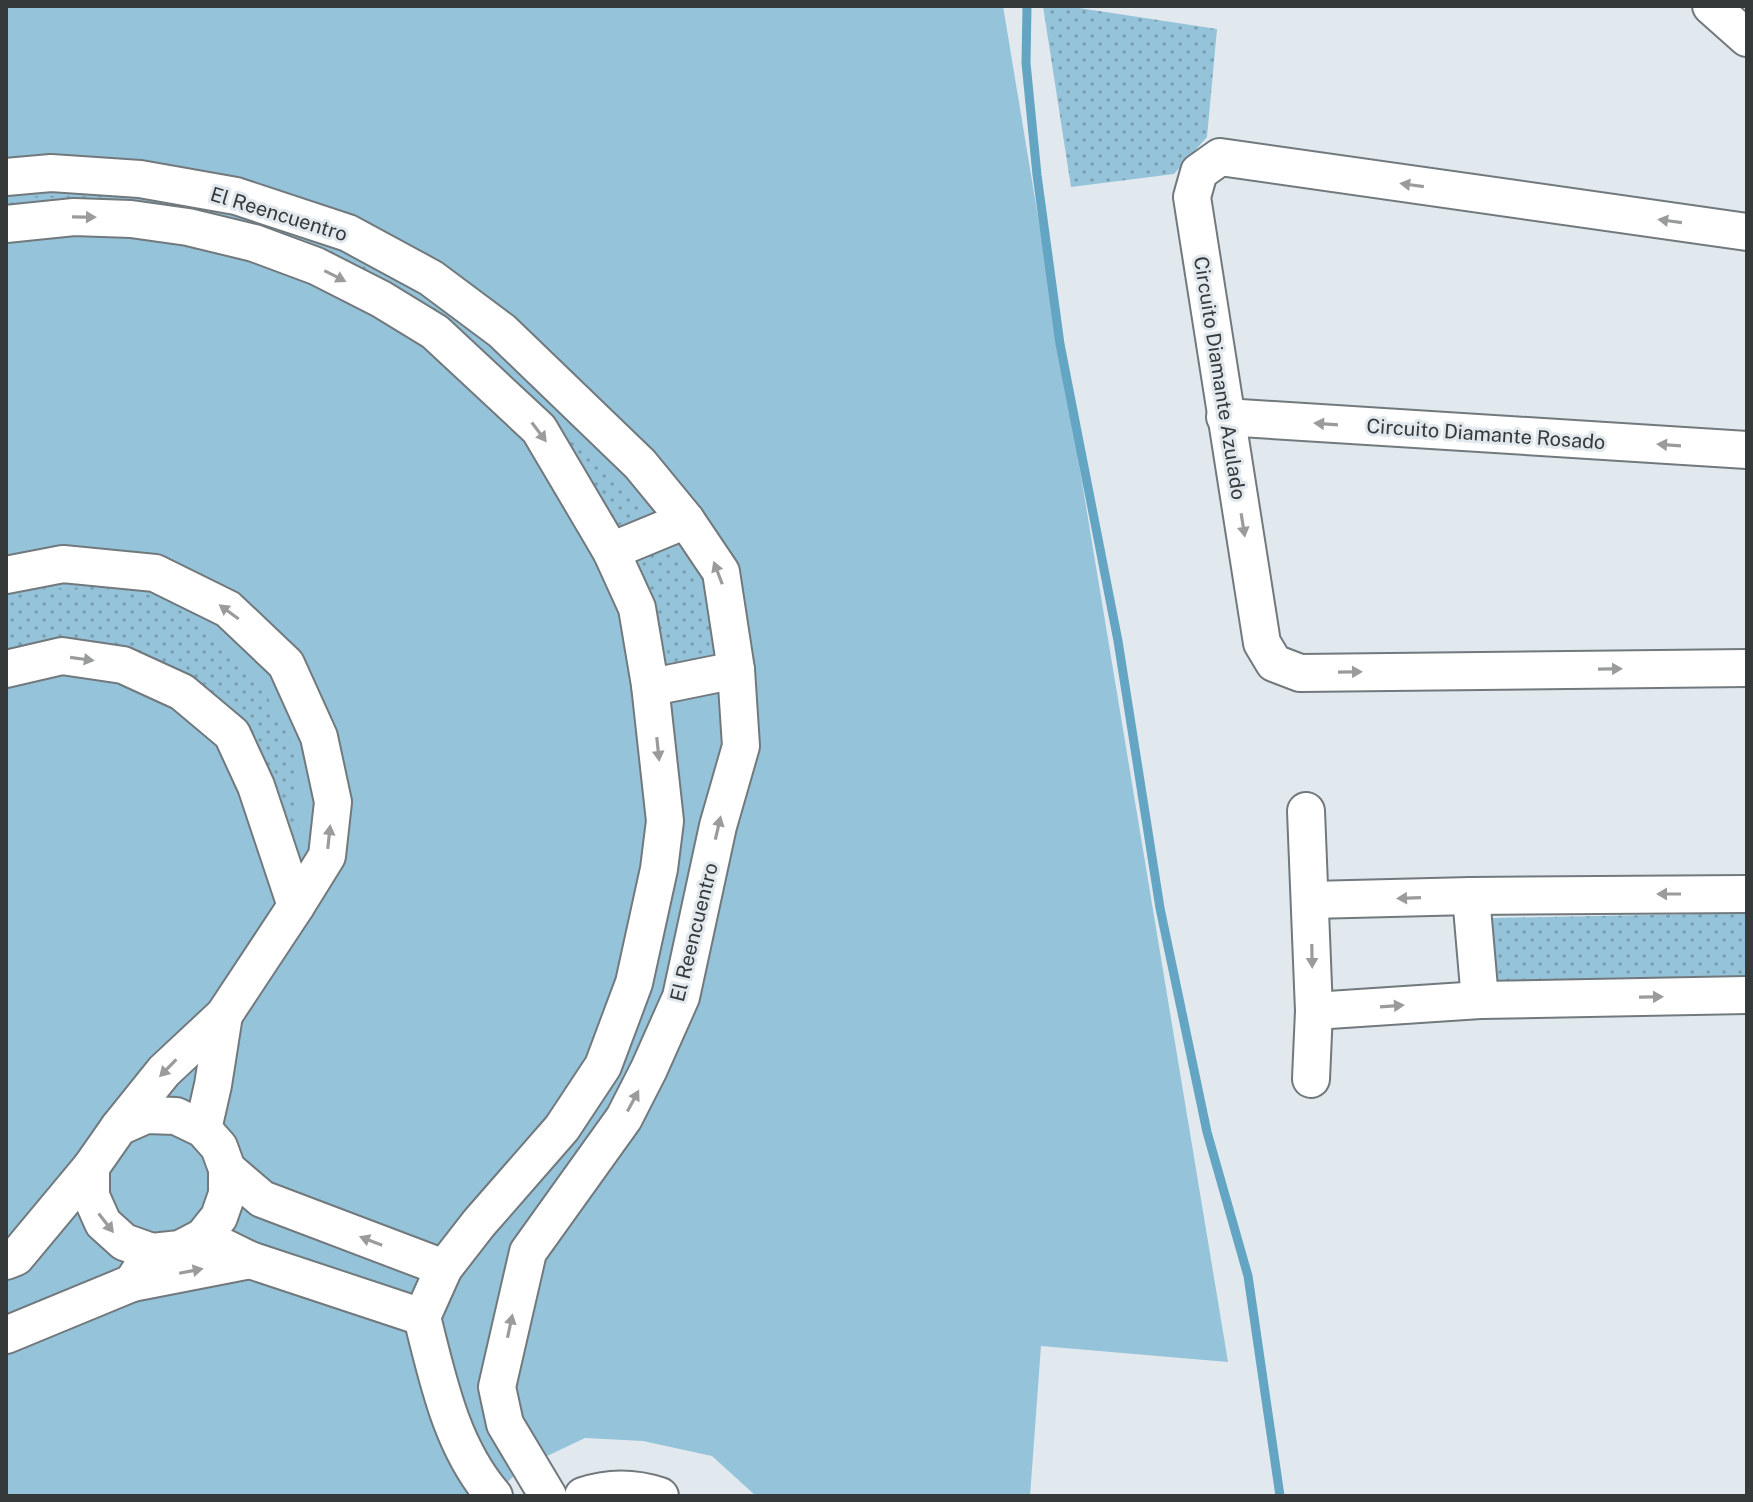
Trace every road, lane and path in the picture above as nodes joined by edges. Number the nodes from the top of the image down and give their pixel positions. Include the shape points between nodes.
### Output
1 (6, 177) edge
2 (6, 224) edge
3 (1747, 232) edge
4 (1225, 417) junction
5 (1747, 450) edge
6 (686, 520) junction
7 (611, 551) junction
8 (6, 575) edge
9 (1747, 668) edge
10 (6, 669) edge
11 (736, 670) junction
12 (650, 685) junction
13 (1306, 811) dead end
14 (1747, 894) edge
15 (1471, 896) junction
16 (1311, 900) junction
17 (296, 906) junction
18 (1747, 995) edge
19 (1480, 1000) junction
20 (1314, 1011) junction
21 (224, 1015) junction
22 (1311, 1079) dead end
23 (119, 1127) junction
24 (203, 1129) junction
25 (91, 1167) junction
26 (227, 1169) junction
27 (479, 1223) junction
28 (203, 1237) junction
29 (152, 1252) junction
30 (528, 1252) junction
31 (250, 1260) junction
32 (6, 1261) edge
33 (444, 1268) junction
34 (132, 1283) junction
35 (422, 1317) junction
36 (6, 1335) edge
37 (497, 1387) junction
38 (440, 1390) junction
39 (494, 1496) edge
40 (548, 1496) edge
41 (583, 1496) edge
42 (660, 1496) edge

1 - 6 street, El Reencuentro via 51,173 140,179 236,196 348,233 431,278 502,331 640,464
2 -> 7 street, El Reencuentro via 74,217 188,227 316,266 381,299 435,332 539,429
3 -> 4 street, Circuito Diamante Azulado via 1220,157 1199,172 1192,197
5 -> 4 street, Circuito Diamante Rosado
4 -> 9 street, Circuito Diamante Azulado via 1262,643 1274,663 1300,673
6 - 7 street
11 -> 6 street, El Reencuentro via 721,572
7 - 12 street, El Reencuentro via 637,608
17 -> 8 street via 327,856 333,802 319,737 286,664 228,609 155,573 63,564
10 -> 17 street via 62,656 123,665 182,692 232,734 256,786
11 - 12 street
30 -> 11 street, El Reencuentro via 624,1118 681,997 741,746
12 -> 27 street, El Reencuentro via 665,821 634,983 603,1066 562,1128
13 - 16 street
14 -> 15 street
15 -> 16 street
15 - 19 street
16 -> 20 street
17 - 21 street
19 -> 18 street
20 -> 19 street
20 - 22 street
21 -> 23 street via 164,1071
21 - 24 street
23 - 24 street via 146,1115 176,1116
23 - 25 street
24 - 26 street via 219,1147
25 -> 29 street via 91,1196 103,1223 124,1242
25 - 32 street via 16,1257
26 - 28 street via 227,1194 219,1217
33 -> 26 street via 262,1199
27 - 30 street
27 - 33 street, El Reencuentro
28 - 29 street via 180,1249
28 - 31 street
29 - 34 street
37 -> 30 street, El Reencuentro
34 -> 31 street
31 - 35 street
33 - 35 street, El Reencuentro
34 - 36 street
35 - 38 street
37 - 38 street
37 - 40 street, El Reencuentro via 505,1424
38 - 39 street via 455,1434
41 - 42 street via 605,1488

